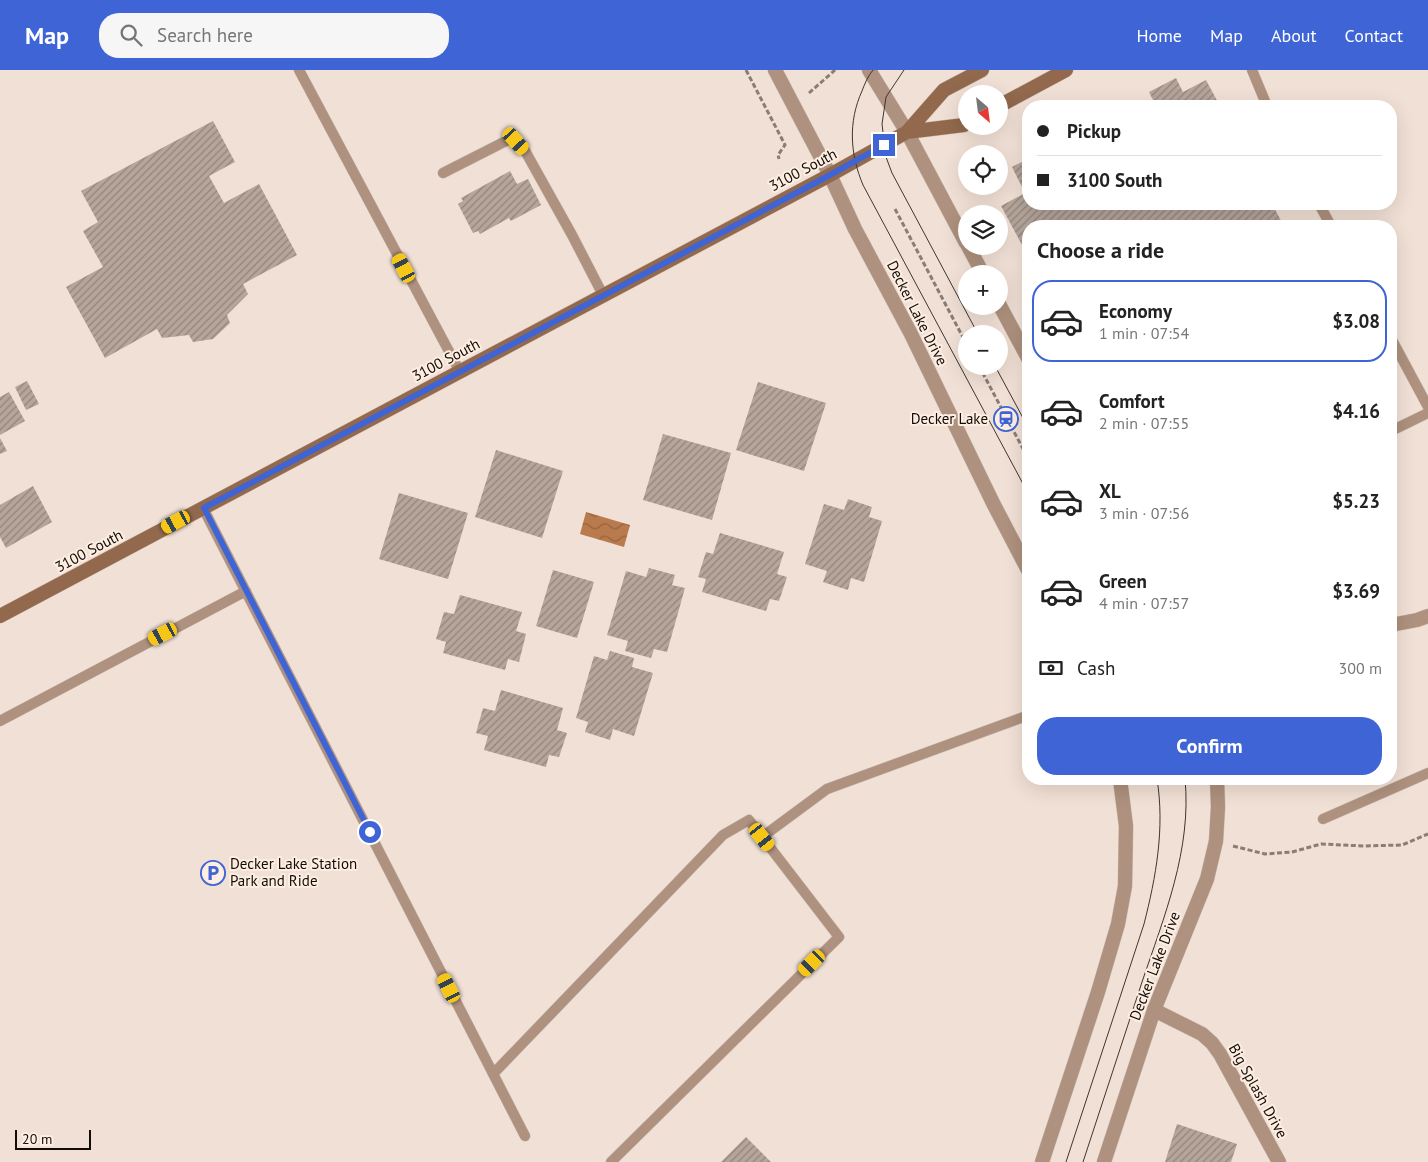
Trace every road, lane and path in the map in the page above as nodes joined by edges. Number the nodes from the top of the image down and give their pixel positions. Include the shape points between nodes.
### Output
1 (298, 70) edge
2 (746, 70) edge
3 (775, 70) edge
4 (869, 70) edge
5 (982, 70) edge
6 (1066, 70) edge
7 (1252, 70) edge
8 (1264, 100) edge
9 (1008, 101) edge
10 (958, 124) edge
11 (907, 132) junction
12 (779, 159) dead end
13 (443, 174) dead end
14 (830, 175) junction
15 (895, 209) dead end
16 (958, 228) edge
17 (603, 295) junction
18 (1005, 315) edge
19 (958, 328) edge
20 (1022, 347) edge
21 (1397, 349) edge
22 (460, 372) junction
23 (983, 375) edge
24 (1428, 407) edge
25 (1428, 412) edge
26 (1397, 428) edge
27 (1022, 447) edge
28 (204, 508) junction
29 (1022, 559) edge
30 (246, 591) junction
31 (0, 616) edge
32 (1428, 616) edge
33 (1397, 624) edge
34 (1022, 718) edge
35 (0, 721) edge
36 (1428, 773) edge
37 (1121, 785) edge
38 (1217, 785) edge
39 (1323, 819) dead end
40 (1428, 834) edge
41 (762, 837) junction
42 (1233, 846) dead end
43 (1154, 1010) junction
44 (493, 1074) junction
45 (525, 1136) dead end
46 (611, 1162) edge
47 (1042, 1162) edge
48 (1104, 1162) edge
49 (1279, 1162) edge

1 - 22 lane
2 - 12 path via 784,141
3 - 14 street, Decker Lake Drive
4 - 11 street
5 - 11 main road, 3100 South via 944,90
6 - 9 main road
7 - 8 lane
10 - 11 main road, 3100 South
11 - 14 main road, 3100 South
11 - 16 street
13 - 17 lane via 508,140 516,141 524,150
14 - 17 main road, 3100 South
14 - 29 street, Decker Lake Drive
15 - 19 path
17 - 22 main road, 3100 South
18 - 20 street
21 - 24 lane
22 - 28 main road, 3100 South
23 - 27 path
25 - 26 lane
28 - 30 lane
28 - 31 main road, 3100 South
30 - 35 lane
30 - 44 lane
32 - 33 street
34 - 41 lane via 827,789
36 - 39 lane
37 - 47 street via 1126,826 1125,886 1118,924
38 - 43 street, Decker Lake Drive via 1216,841 1207,879
40 - 42 path via 1402,845 1321,844 1292,852 1265,854
41 - 44 lane via 749,820 723,835
41 - 46 lane via 839,937
43 - 48 street, Decker Lake Drive
43 - 49 street, Big Splash Drive via 1202,1034 1212,1043
44 - 45 lane

